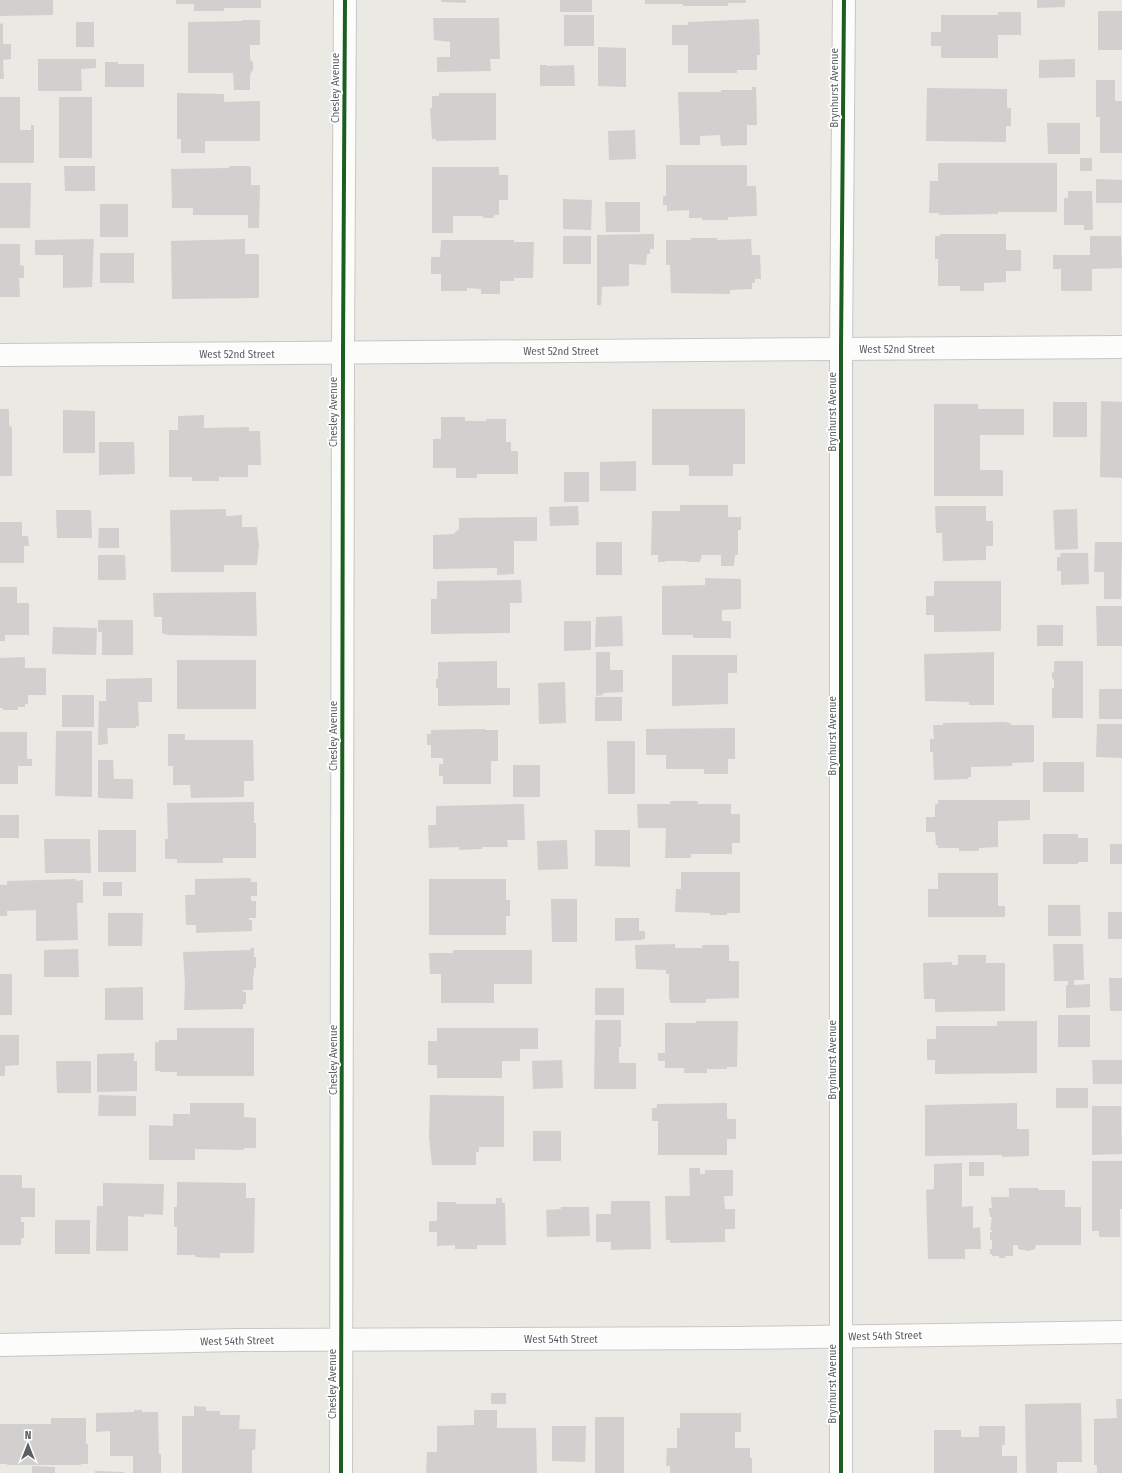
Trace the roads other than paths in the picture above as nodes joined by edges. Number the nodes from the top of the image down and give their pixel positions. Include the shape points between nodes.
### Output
1 (344, 0) edge
2 (844, 0) edge
3 (1122, 347) edge
4 (841, 349) junction
5 (342, 353) junction
6 (0, 355) edge
7 (1122, 1332) edge
8 (841, 1336) junction
9 (342, 1340) junction
10 (0, 1345) edge
11 (341, 1473) edge
12 (841, 1473) edge

1 - 5 street, Chesley Avenue
2 - 4 street, Brynhurst Avenue
3 - 4 street, West 52nd Street
4 - 5 street, West 52nd Street
4 - 8 street, Brynhurst Avenue
5 - 6 street, West 52nd Street
5 - 9 street, Chesley Avenue
7 - 8 street, West 54th Street
8 - 9 street, West 54th Street
8 - 12 street, Brynhurst Avenue
9 - 10 street, West 54th Street
9 - 11 street, Chesley Avenue

